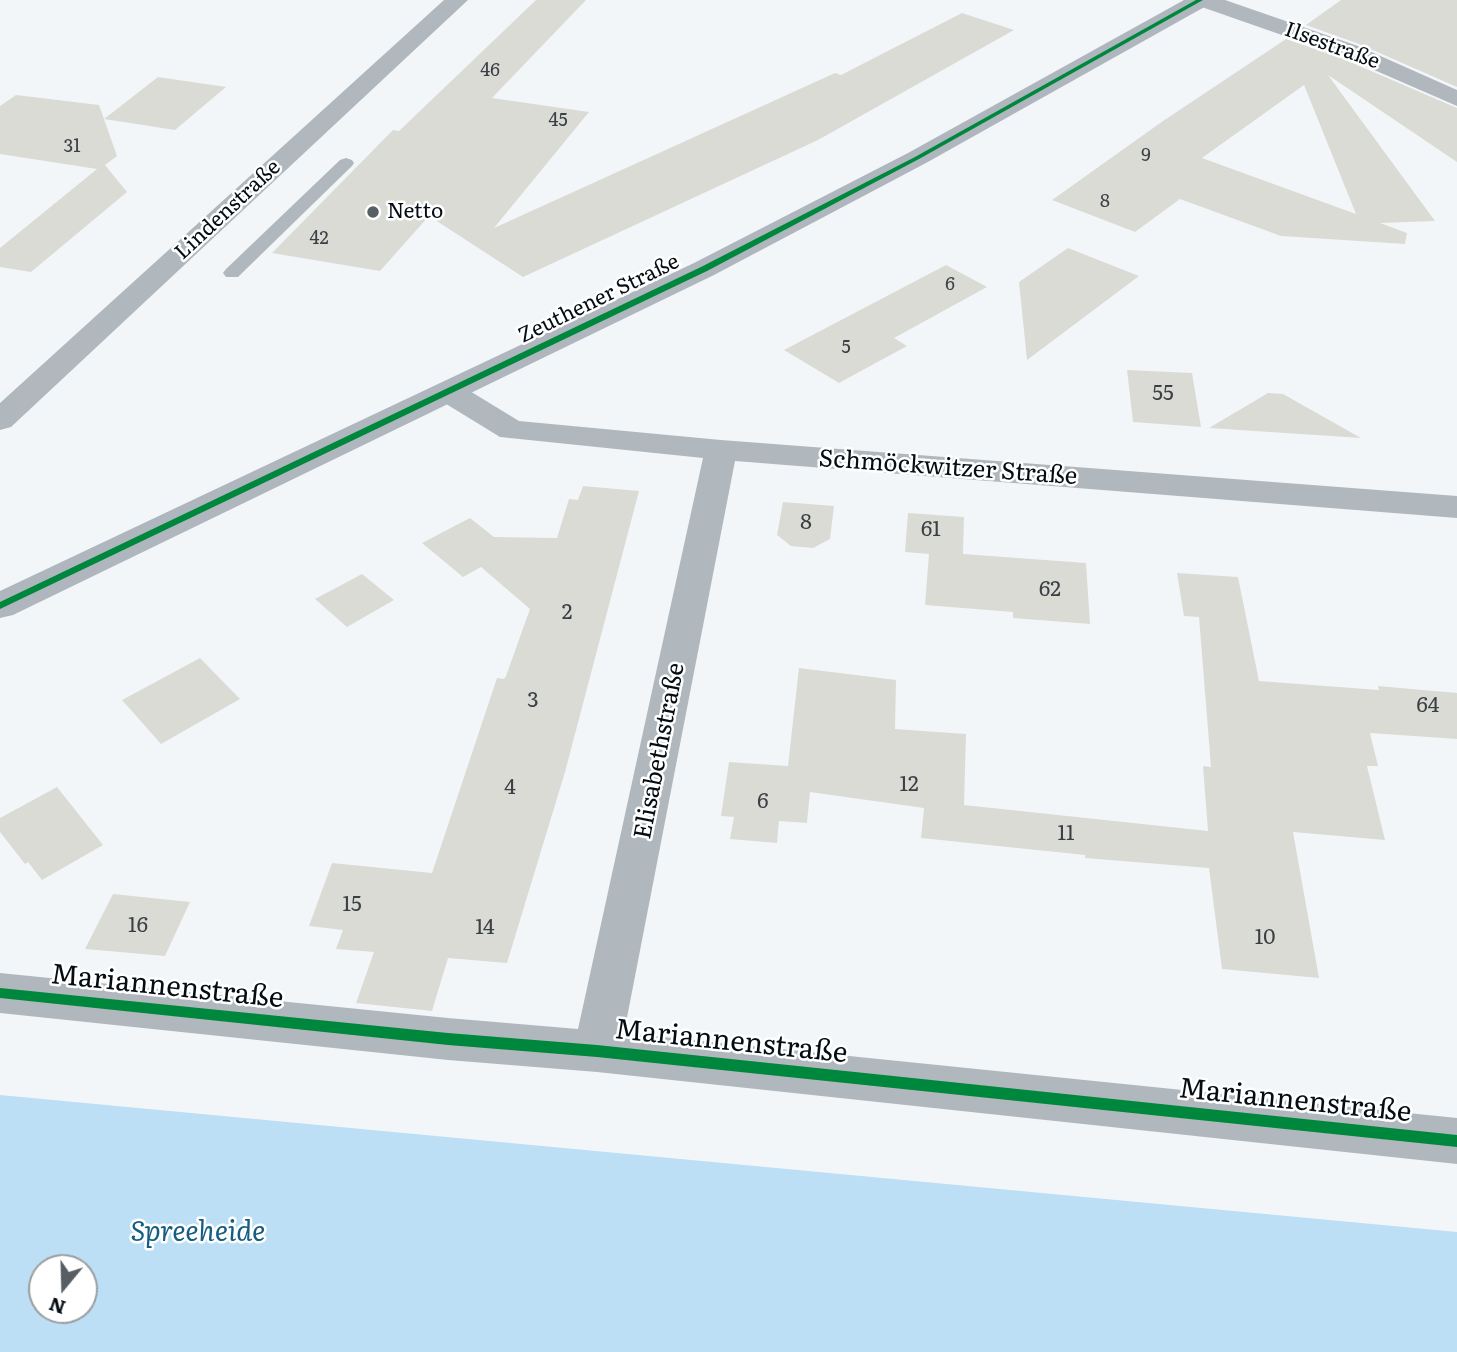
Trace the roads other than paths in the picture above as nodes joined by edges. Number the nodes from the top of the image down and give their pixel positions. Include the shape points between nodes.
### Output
1 (457, 0) edge
2 (1202, 0) edge
3 (1457, 99) edge
4 (346, 163) dead end
5 (232, 273) dead end
6 (449, 392) junction
7 (0, 420) edge
8 (722, 450) junction
9 (1457, 507) edge
10 (0, 606) edge
11 (0, 993) edge
12 (597, 1051) junction
13 (1457, 1141) edge

1 - 7 street, Lindenstraße
2 - 3 street, Ilsestraße via 1350,51
2 - 6 main road, Zeuthener Straße via 793,225
4 - 5 lane
6 - 8 street, Schmöckwitzer Straße via 511,430
6 - 10 main road, Zeuthener Straße
8 - 9 street, Schmöckwitzer Straße
8 - 12 street, Elisabethstraße
11 - 12 street, Mariannenstraße
12 - 13 street, Mariannenstraße

